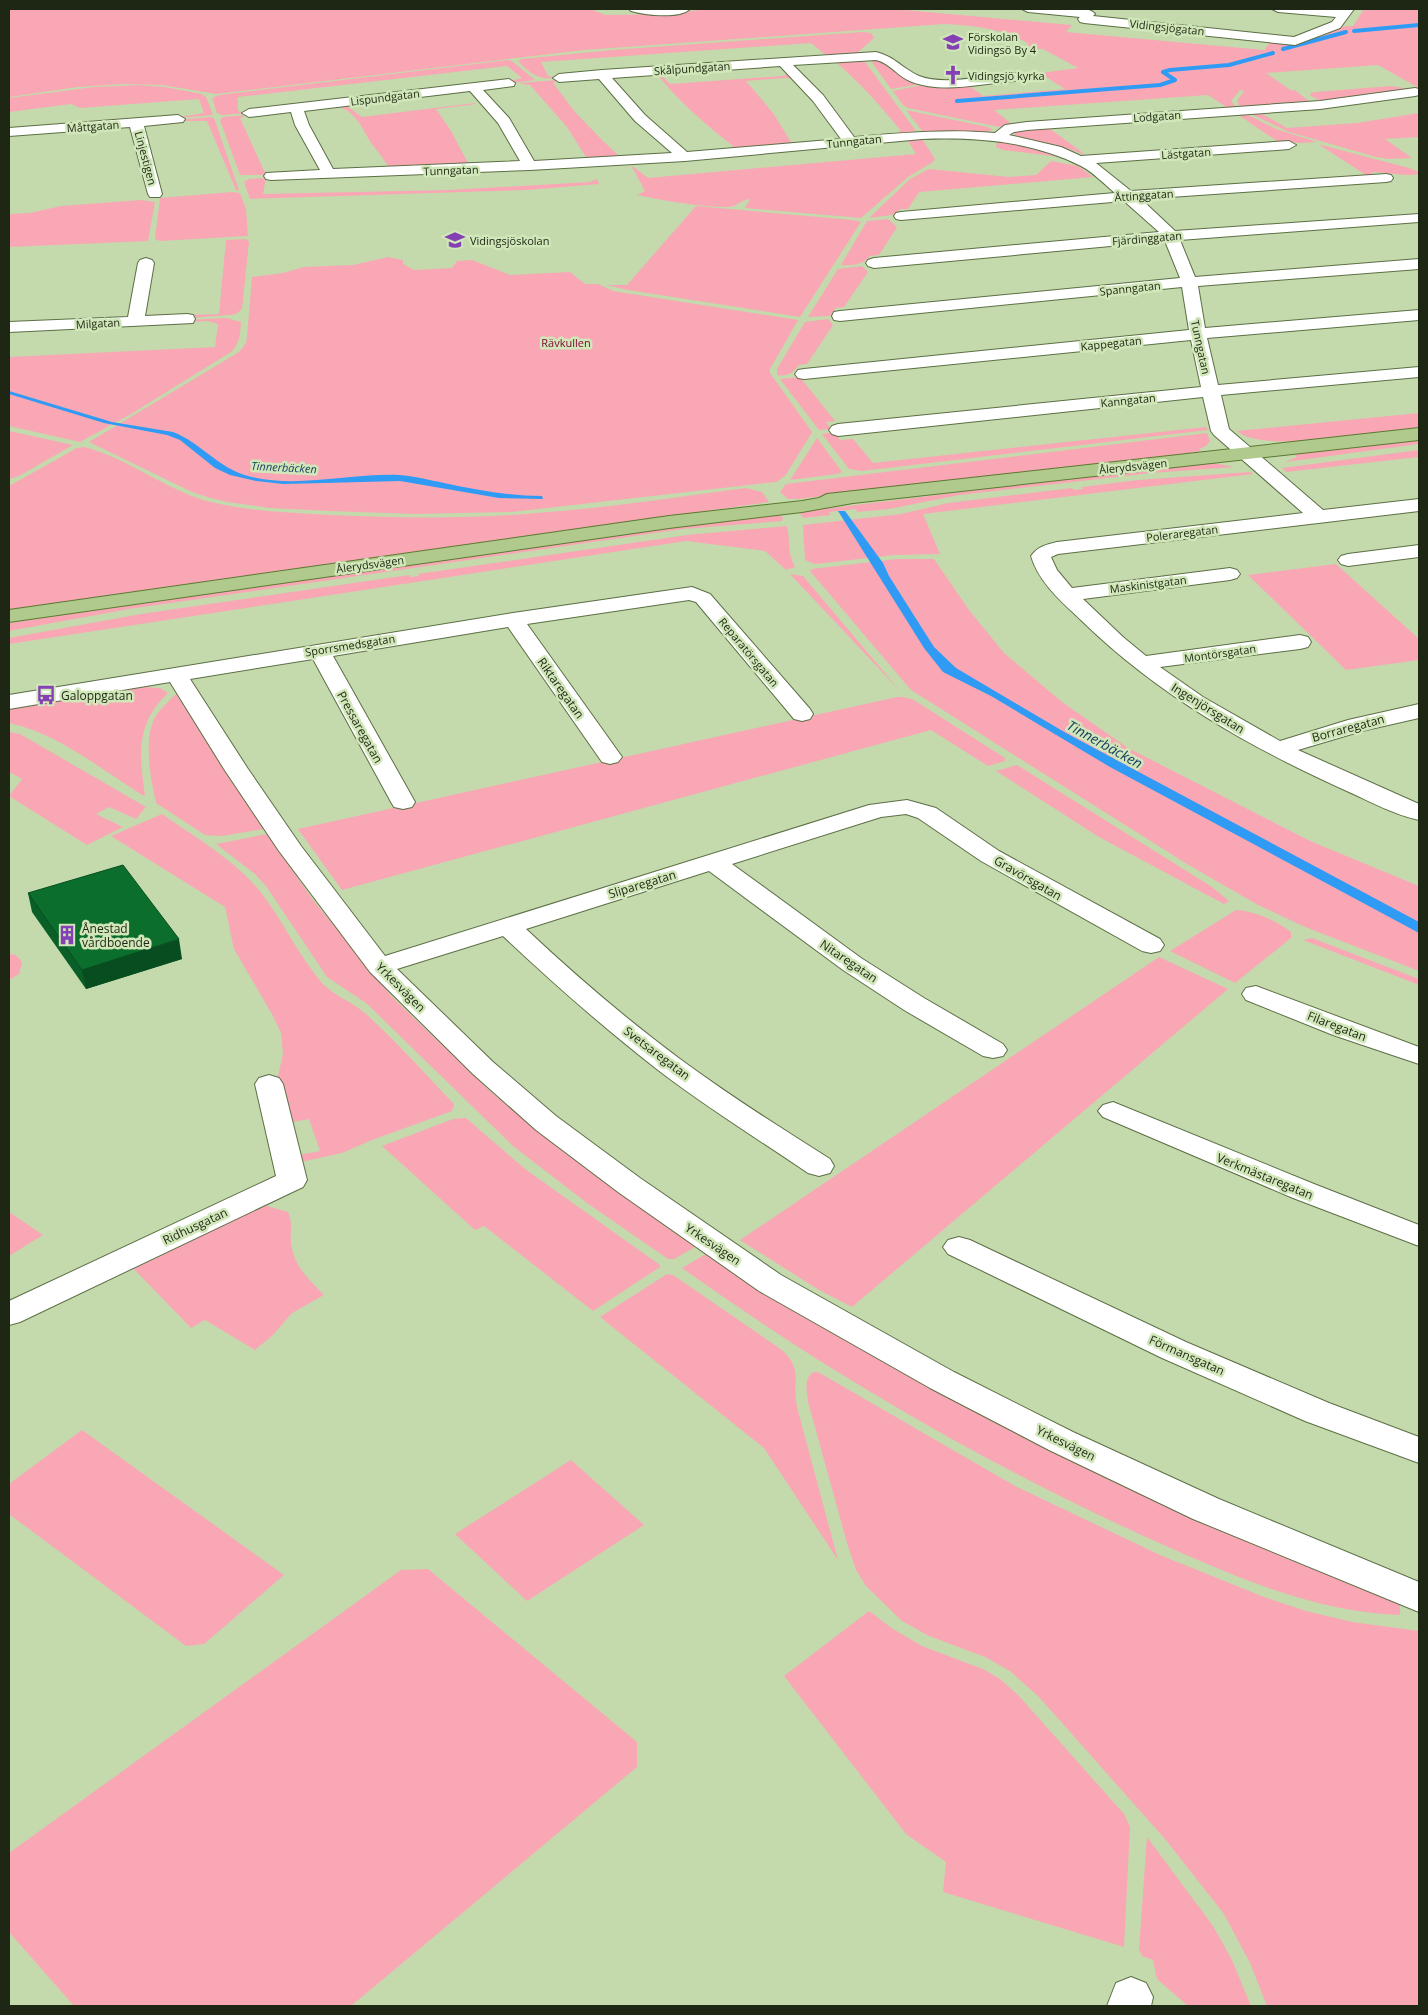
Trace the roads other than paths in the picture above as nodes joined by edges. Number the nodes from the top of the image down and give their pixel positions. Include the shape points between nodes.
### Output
1 (635, 9) edge
2 (684, 9) edge
3 (1028, 9) edge
4 (1273, 11) edge
5 (1346, 11) edge
6 (1086, 17) edge
7 (782, 62) junction
8 (602, 74) junction
9 (1015, 77) dead end
10 (559, 78) dead end
11 (509, 83) dead end
12 (473, 87) junction
13 (1353, 88) dead end
14 (1304, 92) dead end
15 (1320, 105) junction
16 (297, 109) junction
17 (250, 113) dead end
18 (178, 119) dead end
19 (136, 122) junction
20 (9, 132) edge
21 (997, 137) junction
22 (850, 142) junction
23 (1289, 145) dead end
24 (685, 156) junction
25 (1082, 160) junction
26 (530, 166) junction
27 (329, 174) junction
28 (272, 176) dead end
29 (1386, 178) dead end
30 (155, 194) dead end
31 (1128, 196) junction
32 (901, 216) dead end
33 (1419, 218) edge
34 (1171, 236) junction
35 (146, 263) dead end
36 (874, 263) dead end
37 (1419, 264) edge
38 (1189, 282) junction
39 (1419, 315) edge
40 (840, 316) dead end
41 (187, 319) dead end
42 (136, 321) junction
43 (9, 327) edge
44 (1198, 334) junction
45 (1419, 372) edge
46 (804, 374) dead end
47 (1211, 391) junction
48 (838, 430) dead end
49 (1419, 434) edge
50 (1246, 453) junction
51 (1419, 505) edge
52 (1319, 516) junction
53 (1046, 551) joint
54 (1419, 551) edge
55 (1348, 560) dead end
56 (1230, 574) dead end
57 (692, 593) joint
58 (1067, 594) junction
59 (9, 616) edge
60 (514, 620) junction
61 (1300, 642) dead end
62 (319, 650) junction
63 (1141, 663) junction
64 (176, 674) junction
65 (9, 702) edge
66 (1419, 711) edge
67 (802, 714) dead end
68 (1278, 749) junction
69 (610, 757) dead end
70 (403, 802) dead end
71 (907, 807) joint
72 (1419, 813) edge
73 (713, 862) junction
74 (508, 926) junction
75 (1151, 946) dead end
76 (379, 966) junction
77 (1256, 994) dead end
78 (993, 1050) dead end
79 (1419, 1056) edge
80 (269, 1084) dead end
81 (1113, 1111) dead end
82 (819, 1166) dead end
83 (1419, 1236) edge
84 (960, 1247) dead end
85 (9, 1314) edge
86 (1419, 1450) edge
87 (1419, 1598) edge

1 - 2 street via 651,12
3 - 6 street, Vidingsjögatan
4 - 5 street, Vidingsjögatan
5 - 6 street, Vidingsjögatan via 1331,28 1295,41 1253,32
7 - 8 street, Skålpundgatan
7 - 9 street, Skålpundgatan via 882,56 916,79 932,82
7 - 22 street via 818,98
8 - 10 street, Skålpundgatan
8 - 24 street via 640,118
11 - 12 street, Lispundgatan
12 - 16 street, Lispundgatan
12 - 26 street via 504,121
13 - 15 street, Lodgatan via 1400,85 1415,92
14 - 15 street
15 - 21 street, Lodgatan via 1027,126 1010,128
16 - 17 street, Lispundgatan
16 - 27 street via 302,125
18 - 19 street, Måttgatan
19 - 20 street, Måttgatan
19 - 30 street, Linjestigen
21 - 22 street, Tunngatan via 938,134
21 - 25 street, Tunngatan via 1045,146
22 - 24 street, Tunngatan
23 - 25 street, Lästgatan
24 - 26 street, Tunngatan
25 - 31 street, Tunngatan
26 - 27 street, Tunngatan
27 - 28 street, Tunngatan
29 - 31 street, Åttinggatan
31 - 32 street, Åttinggatan
31 - 34 street, Tunngatan
33 - 34 street, Fjärdinggatan
34 - 36 street, Fjärdinggatan
34 - 38 street, Tunngatan
35 - 42 street
37 - 38 street, Spanngatan
38 - 40 street, Spanngatan
38 - 44 street, Tunngatan
39 - 44 street, Kappegatan
41 - 42 street, Milgatan
42 - 43 street, Milgatan
44 - 46 street, Kappegatan
44 - 47 street, Tunngatan
45 - 47 street, Kanngatan
47 - 48 street, Kanngatan
47 - 50 street, Tunngatan via 1220,431
49 - 50 main road, Ålerydsvägen
50 - 52 street
50 - 59 main road, Ålerydsvägen via 731,514
51 - 52 street, Poleraregatan
52 - 53 street, Poleraregatan
53 - 58 street, Ingenjörsgatan via 1041,556 1042,561
54 - 55 street
56 - 58 street, Maskinistgatan
57 - 60 street, Sporrsmedsgatan
57 - 67 street, Reparatörsgatan via 703,598
58 - 63 street, Ingenjörsgatan via 1104,633
60 - 62 street, Sporrsmedsgatan
60 - 69 street, Riktaregatan
61 - 63 street, Montörsgatan
62 - 64 street, Sporrsmedsgatan
62 - 70 street, Pressaregatan
63 - 68 street, Ingenjörsgatan via 1190,698
64 - 65 street, Sporrsmedsgatan
64 - 76 street, Yrkesvägen via 292,851
66 - 68 street, Borraregatan via 1356,724
68 - 72 street, Ingenjörsgatan via 1364,791
71 - 73 street, Sliparegatan via 878,810
71 - 75 street, Gravörsgatan via 927,813 990,856
73 - 74 street, Sliparegatan
73 - 78 street, Nitaregatan via 852,964
74 - 76 street, Sliparegatan
74 - 82 street, Svetsaregatan via 567,981 650,1050
76 - 87 street, Yrkesvägen via 483,1068 546,1123 628,1186 770,1283 942,1380 1061,1441 1206,1509
77 - 79 street, Filaregatan
80 - 85 street, Ridhusgatan via 292,1180
81 - 83 street, Verkmästaregatan via 1341,1208
84 - 86 street, Förmansgatan via 1182,1354 1317,1412

